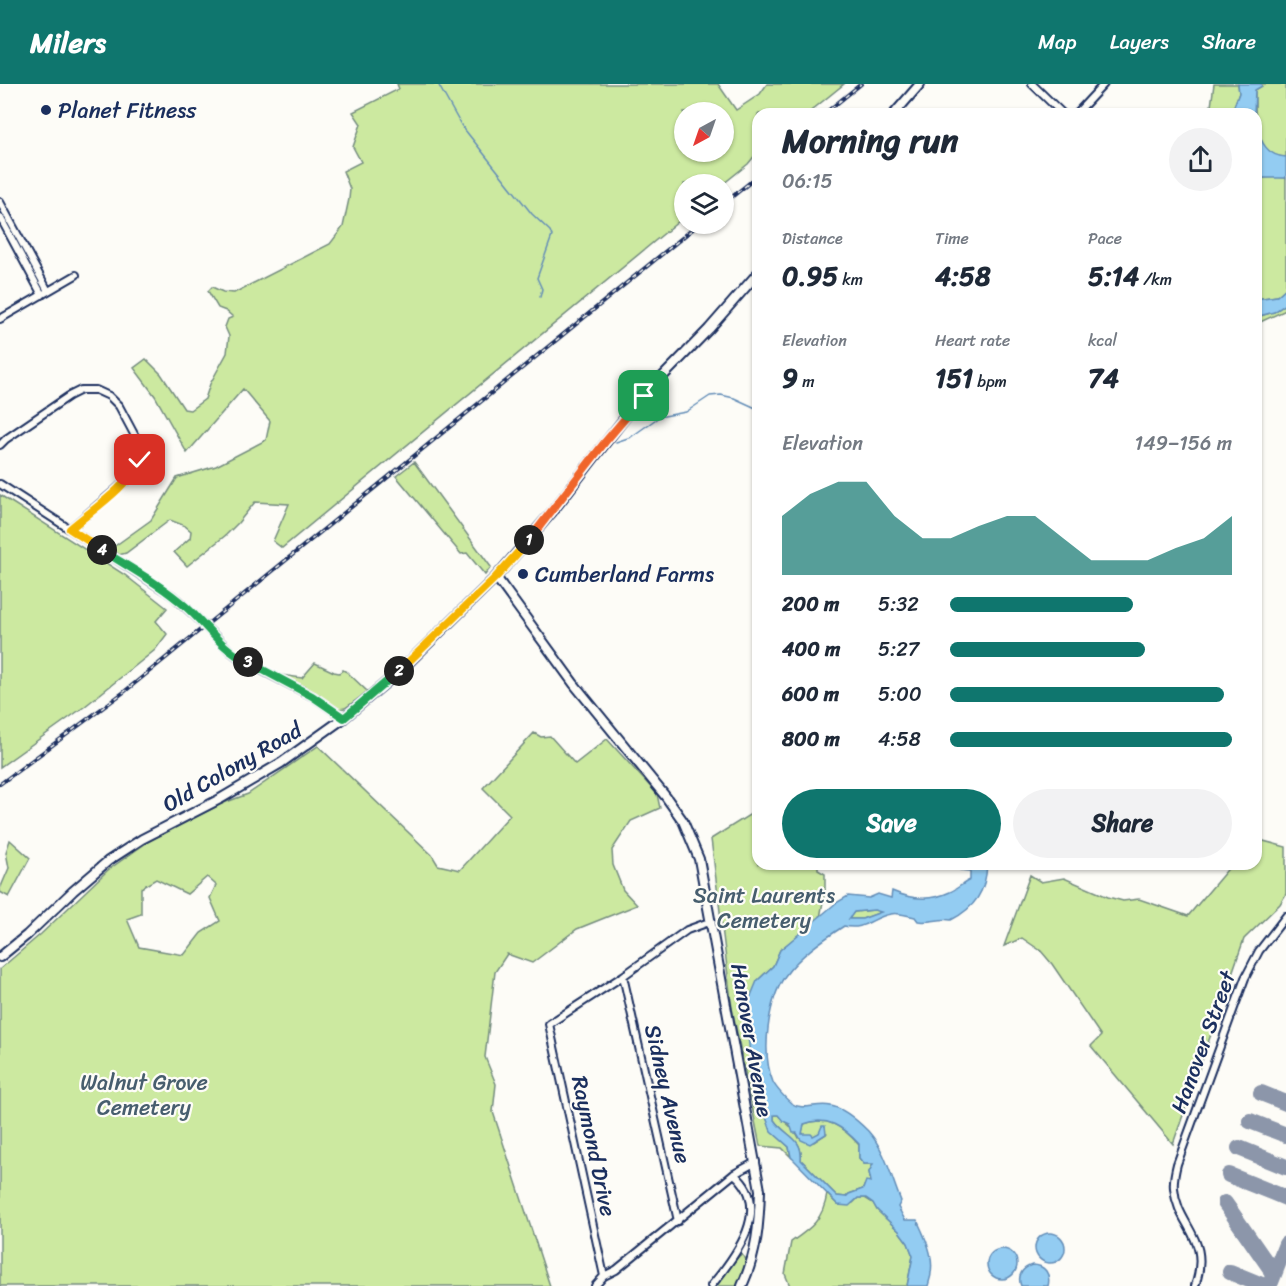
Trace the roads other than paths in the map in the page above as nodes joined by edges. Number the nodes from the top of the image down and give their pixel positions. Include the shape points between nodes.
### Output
1 (921, 84) edge
2 (1032, 84) edge
3 (1104, 84) edge
4 (899, 108) edge
5 (1057, 108) edge
6 (1082, 108) edge
7 (0, 204) edge
8 (0, 217) edge
9 (29, 264) junction
10 (76, 275) dead end
11 (752, 280) edge
12 (45, 293) junction
13 (0, 320) edge
14 (0, 445) edge
15 (0, 484) edge
16 (70, 529) junction
17 (496, 577) junction
18 (344, 718) junction
19 (1286, 916) edge
20 (712, 921) junction
21 (0, 957) edge
22 (623, 976) junction
23 (756, 1162) junction
24 (734, 1174) junction
25 (678, 1221) junction
26 (604, 1276) junction
27 (595, 1286) edge
28 (711, 1286) edge
29 (742, 1286) edge
30 (1195, 1286) edge

1 - 4 main road
2 - 5 street
3 - 6 street
7 - 9 street
8 - 9 street
9 - 12 street
10 - 12 street
11 - 17 main road, Old Colony Road via 621,421
12 - 13 street
14 - 16 street via 81,390 96,390 119,406 135,436 140,460 131,477
15 - 16 street
16 - 18 street via 173,596 243,660 312,696
17 - 18 main road, Old Colony Road via 415,657
17 - 20 main road, Hanover Avenue via 574,684 683,821 699,859
18 - 21 main road, Old Colony Road via 260,776 124,850
19 - 30 street, Hanover Street via 1259,951 1245,978 1177,1164 1174,1189 1199,1250
20 - 22 street via 687,930
20 - 23 main road, Hanover Avenue
22 - 25 street, Sidney Avenue
22 - 26 street, Raymond Drive via 549,1024
23 - 24 street
23 - 29 main road, Hanover Avenue via 759,1230
24 - 25 street
24 - 28 street via 743,1181 751,1204 749,1220 737,1255
25 - 26 street
26 - 27 street

